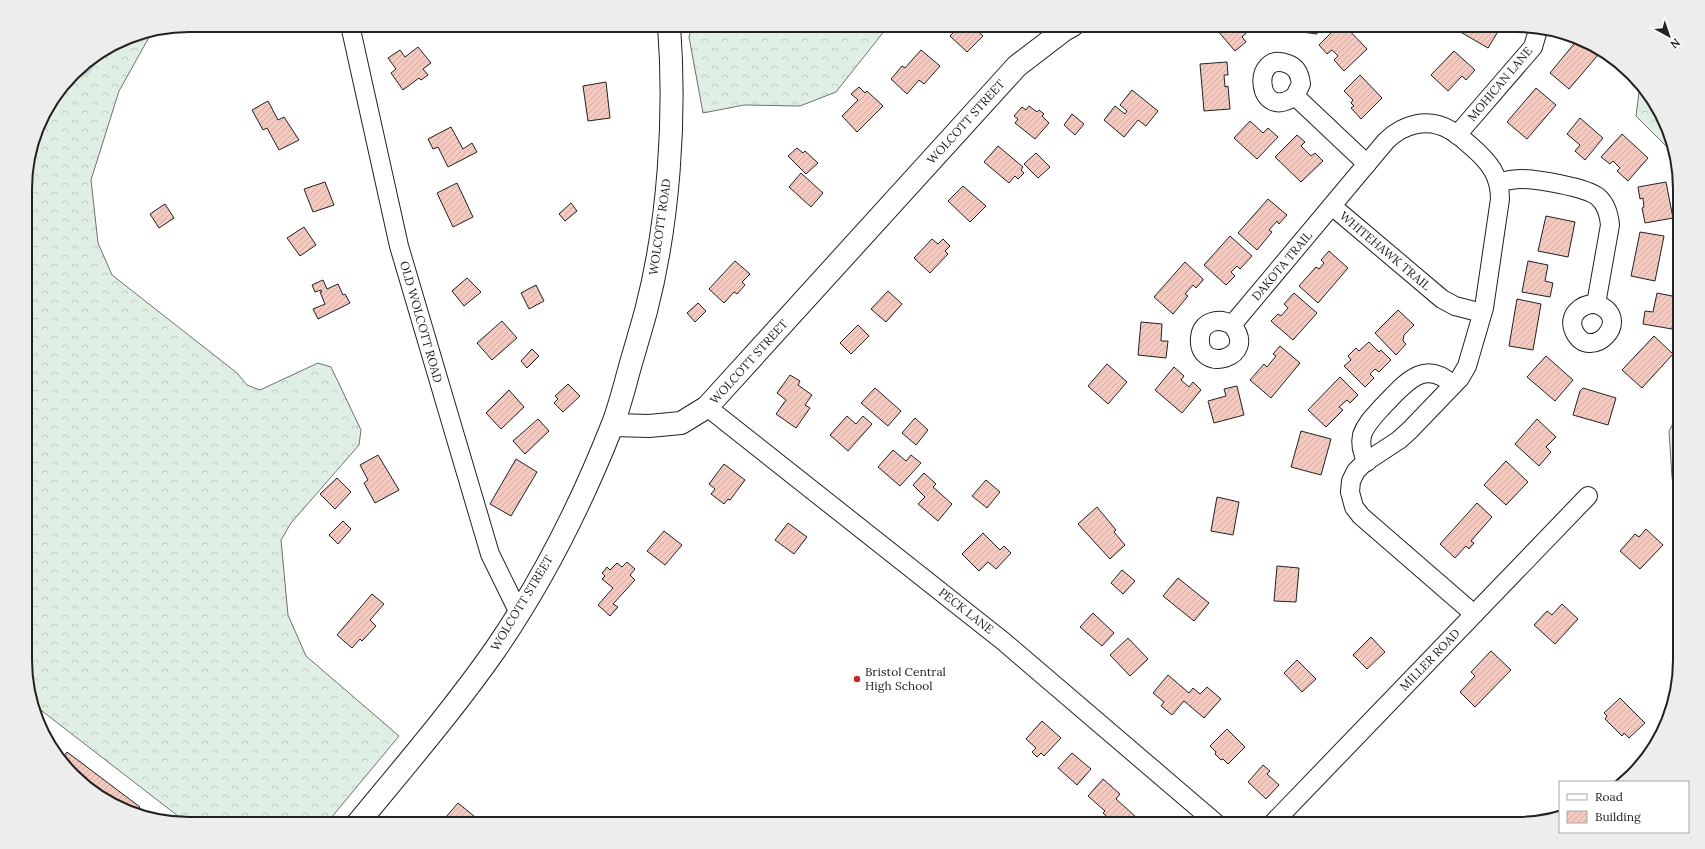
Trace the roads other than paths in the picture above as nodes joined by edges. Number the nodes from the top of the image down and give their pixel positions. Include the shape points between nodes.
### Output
1 (352, 32) edge
2 (669, 32) edge
3 (1061, 32) edge
4 (1537, 33) edge
5 (1295, 96) dead end
6 (1458, 135) junction
7 (1367, 164) junction
8 (1499, 182) junction
9 (1332, 206) junction
10 (1596, 304) dead end
11 (1482, 313) junction
12 (1232, 325) dead end
13 (1453, 385) junction
14 (708, 407) junction
15 (613, 425) junction
16 (1367, 462) junction
17 (1588, 496) dead end
18 (518, 611) junction
19 (1474, 614) junction
20 (363, 817) edge
21 (1209, 817) edge
22 (1279, 817) edge

1 - 18 street, OLD WOLCOTT ROAD via 398,246 490,554
2 - 15 main road, WOLCOTT ROAD via 671,102 668,169 660,244 646,310
3 - 14 main road, WOLCOTT STREET via 1017,66
4 - 6 street, MOHICAN LANE via 1532,46
5 - 7 street
6 - 7 street, WHITEHAWK TRAIL via 1436,124 1421,123 1405,127 1389,138
6 - 8 street, WHITEHAWK TRAIL via 1488,162
7 - 9 street, WHITEHAWK TRAIL
8 - 10 street via 1528,180 1581,189 1602,201 1608,212 1610,224
8 - 11 street, WHITEHAWK TRAIL via 1500,199
9 - 11 street, WHITEHAWK TRAIL via 1442,299 1455,306
9 - 12 street, DAKOTA TRAIL
11 - 13 street, WHITEHAWK TRAIL via 1467,366
13 - 16 street, WHITEHAWK TRAIL via 1399,440
13 - 16 street via 1433,374 1422,374 1407,381 1364,430 1362,446
14 - 15 main road, WOLCOTT STREET via 681,423 649,426
14 - 21 street, PECK LANE via 1003,641
15 - 18 main road, WOLCOTT STREET via 555,548
16 - 19 street, WHITEHAWK TRAIL via 1356,471 1351,481 1350,492 1354,508
17 - 19 street, MILLER ROAD
18 - 20 main road, WOLCOTT STREET via 495,649 467,687
19 - 22 street, MILLER ROAD

